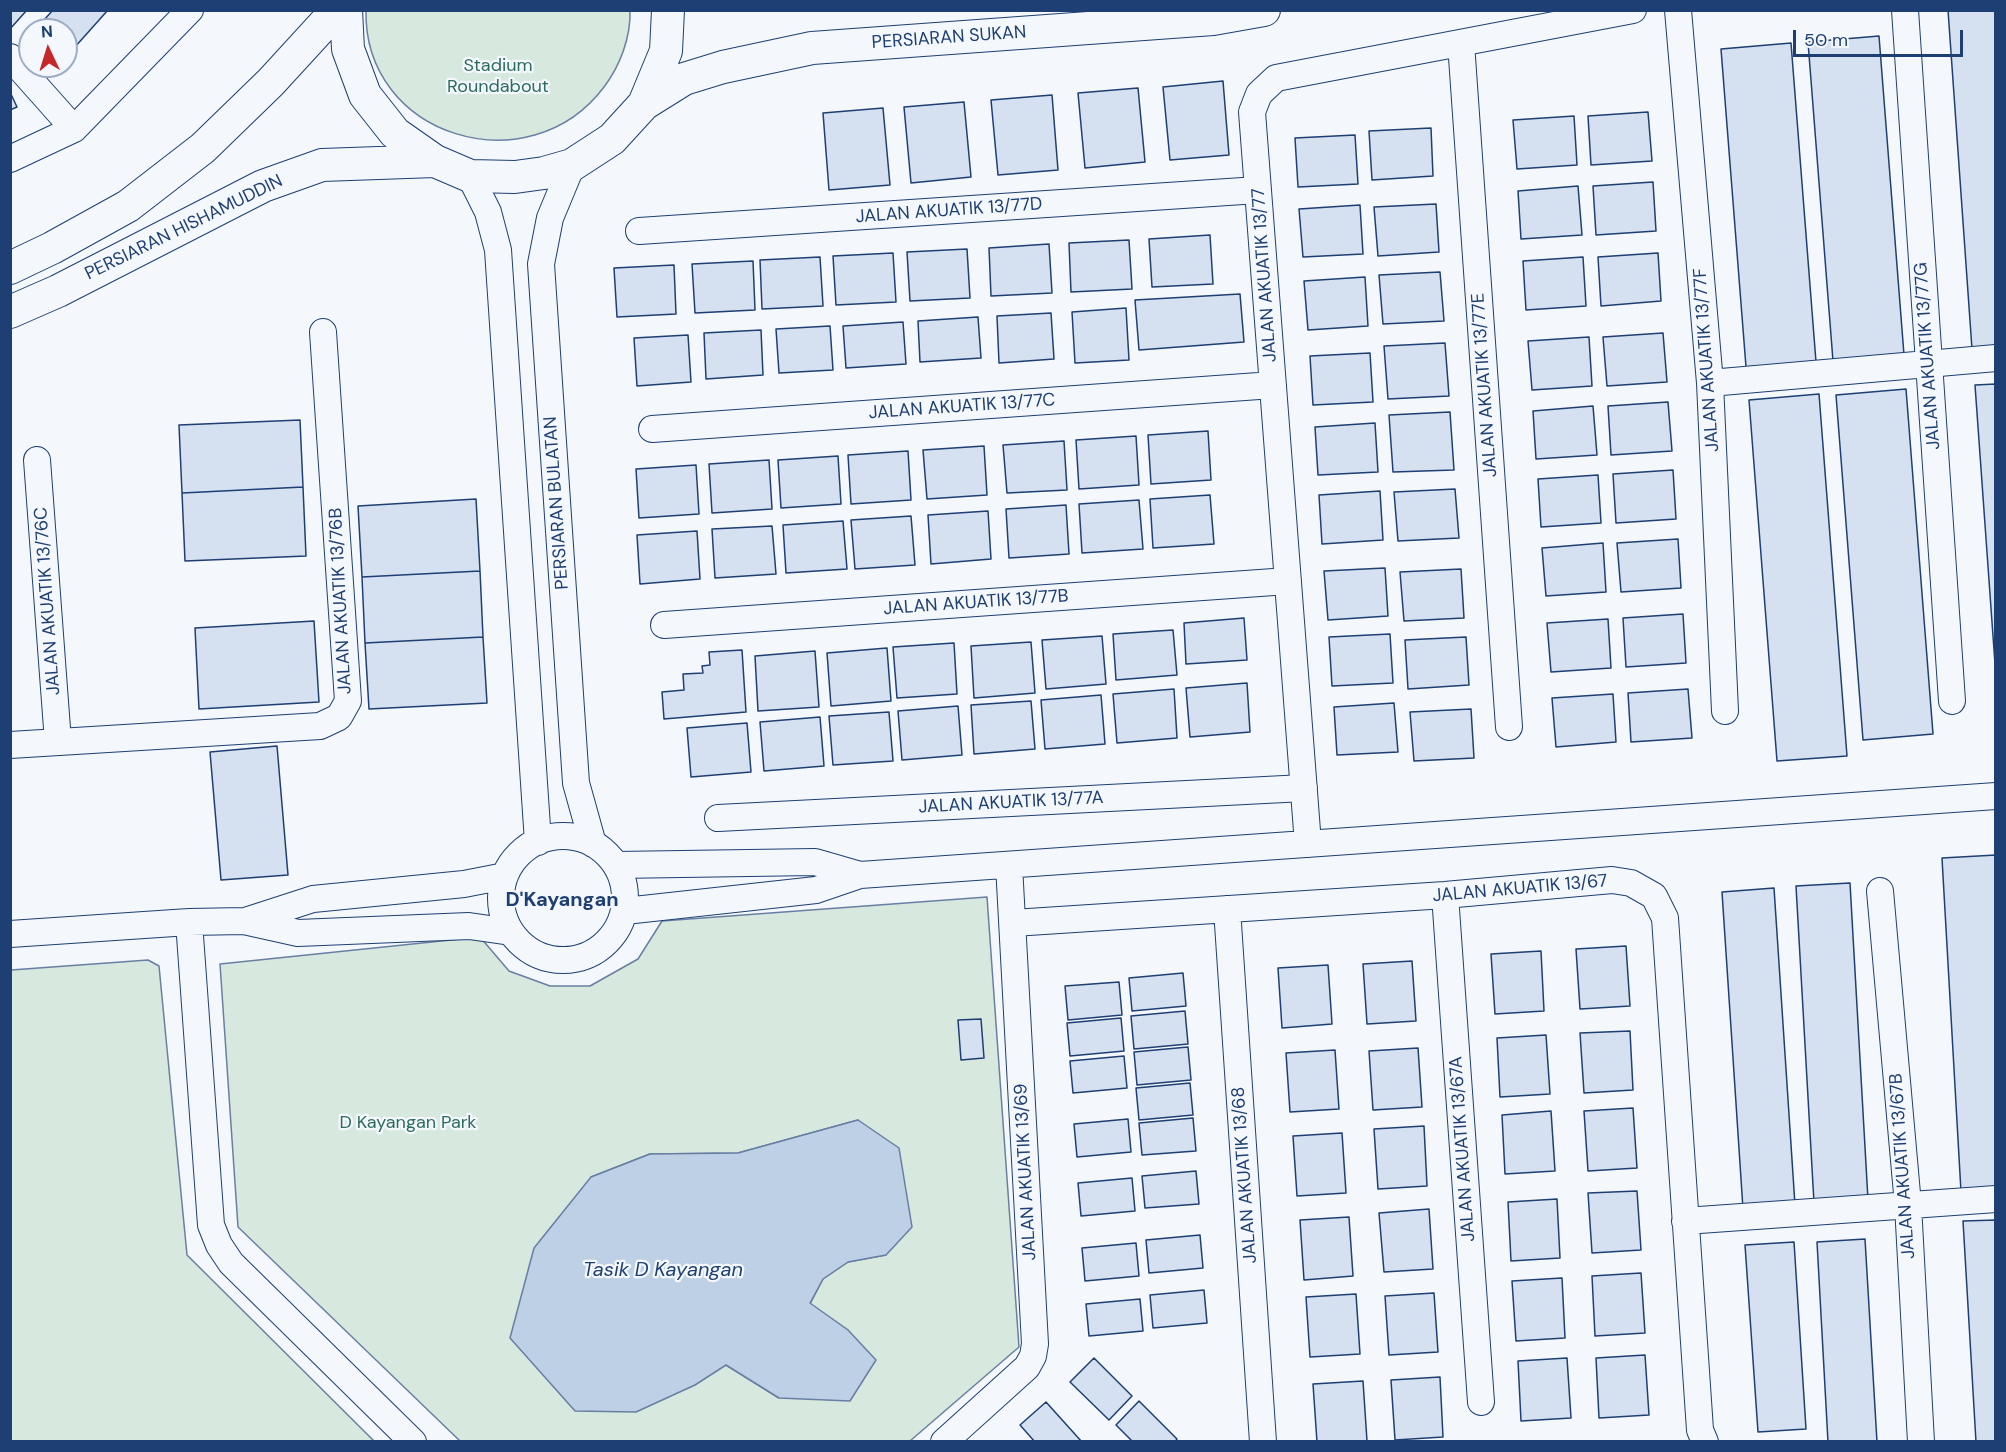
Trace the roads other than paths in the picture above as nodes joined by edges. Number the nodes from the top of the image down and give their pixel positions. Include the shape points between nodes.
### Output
1 (190, 10) edge
2 (337, 10) edge
3 (346, 10) edge
4 (668, 10) edge
5 (1264, 10) edge
6 (1633, 10) edge
7 (1678, 10) edge
8 (1905, 10) edge
9 (1461, 43) junction
10 (10, 57) edge
11 (644, 104) junction
12 (74, 129) junction
13 (10, 159) edge
14 (435, 161) junction
15 (572, 165) junction
16 (470, 177) junction
17 (1258, 190) junction
18 (639, 231) dead end
19 (10, 268) edge
20 (10, 312) edge
21 (323, 332) dead end
22 (1995, 358) edge
23 (1929, 363) junction
24 (1710, 383) junction
25 (1273, 385) junction
26 (652, 429) dead end
27 (37, 460) dead end
28 (1288, 581) junction
29 (664, 625) dead end
30 (1952, 701) dead end
31 (1725, 711) dead end
32 (1509, 727) dead end
33 (58, 742) junction
34 (10, 745) edge
35 (1304, 788) junction
36 (1995, 796) edge
37 (718, 818) dead end
38 (538, 842) junction
39 (594, 844) junction
40 (1308, 844) junction
41 (616, 865) junction
42 (1009, 865) junction
43 (860, 875) junction
44 (505, 876) junction
45 (1880, 891) dead end
46 (1445, 895) junction
47 (1227, 909) junction
48 (625, 911) junction
49 (244, 921) junction
50 (189, 922) junction
51 (1013, 922) junction
52 (511, 932) junction
53 (10, 934) edge
54 (1995, 1198) edge
55 (1908, 1205) junction
56 (1685, 1221) junction
57 (1480, 1402) dead end
58 (413, 1442) edge
59 (944, 1442) edge
60 (1263, 1442) edge
61 (1705, 1442) edge
62 (1921, 1442) edge

1 - 12 street
2 - 19 main road via 203,148 128,206
3 - 14 main road via 348,49 365,94 395,133
4 - 11 main road via 666,51
5 - 11 main road, PERSIARAN SUKAN via 1214,20 812,48 723,66 684,79
6 - 9 street, JALAN AKUATIK 13/77
7 - 24 street, JALAN AKUATIK 13/77F
8 - 23 street, JALAN AKUATIK 13/77G
9 - 17 street, JALAN AKUATIK 13/77 via 1276,78 1259,94 1252,112
9 - 32 street, JALAN AKUATIK 13/77E
10 - 12 street
11 - 15 main road via 612,139
12 - 13 street
14 - 16 main road
14 - 20 main road, PERSIARAN HISHAMUDDIN via 322,165 273,183
15 - 16 main road via 515,177
15 - 39 street, PERSIARAN BULATAN via 550,218 541,264 576,783
16 - 38 street via 488,212 498,250
17 - 18 street, JALAN AKUATIK 13/77D
17 - 25 street, JALAN AKUATIK 13/77
21 - 33 street, JALAN AKUATIK 13/76B via 348,701 339,717 320,726
22 - 23 street
23 - 24 street
23 - 30 street, JALAN AKUATIK 13/77G
24 - 31 street, JALAN AKUATIK 13/77F
25 - 26 street, JALAN AKUATIK 13/77C
25 - 28 street, JALAN AKUATIK 13/77
27 - 33 street, JALAN AKUATIK 13/76C
28 - 29 street, JALAN AKUATIK 13/77B
28 - 35 street, JALAN AKUATIK 13/77
33 - 34 street, JALAN AKUATIK 13/76B
35 - 37 street, JALAN AKUATIK 13/77A
35 - 40 street, JALAN AKUATIK 13/77
36 - 40 street
38 - 39 street via 566,836
38 - 44 street via 513,861
39 - 41 street
40 - 42 street
41 - 43 street via 814,862
41 - 48 street via 623,879
42 - 43 street
42 - 51 street, JALAN AKUATIK 13/69
43 - 48 street via 816,890
44 - 49 street via 464,884 313,899
44 - 52 street via 503,914
45 - 55 street, JALAN AKUATIK 13/67B
46 - 47 street, JALAN AKUATIK 13/67
46 - 56 street, JALAN AKUATIK 13/67 via 1612,880 1631,884 1654,896 1665,918
46 - 57 street, JALAN AKUATIK 13/67A
47 - 51 street, JALAN AKUATIK 13/67
47 - 60 street, JALAN AKUATIK 13/68
48 - 52 street via 617,930 603,946 585,957 543,957 525,947
49 - 50 street
49 - 52 street via 298,933 469,926
50 - 53 street
50 - 58 street via 211,1225 219,1245 231,1263
51 - 59 street, JALAN AKUATIK 13/69 via 1034,1356 1028,1367
54 - 55 street
55 - 56 street
55 - 62 street, JALAN AKUATIK 13/67B
56 - 61 street, JALAN AKUATIK 13/67 via 1700,1430

